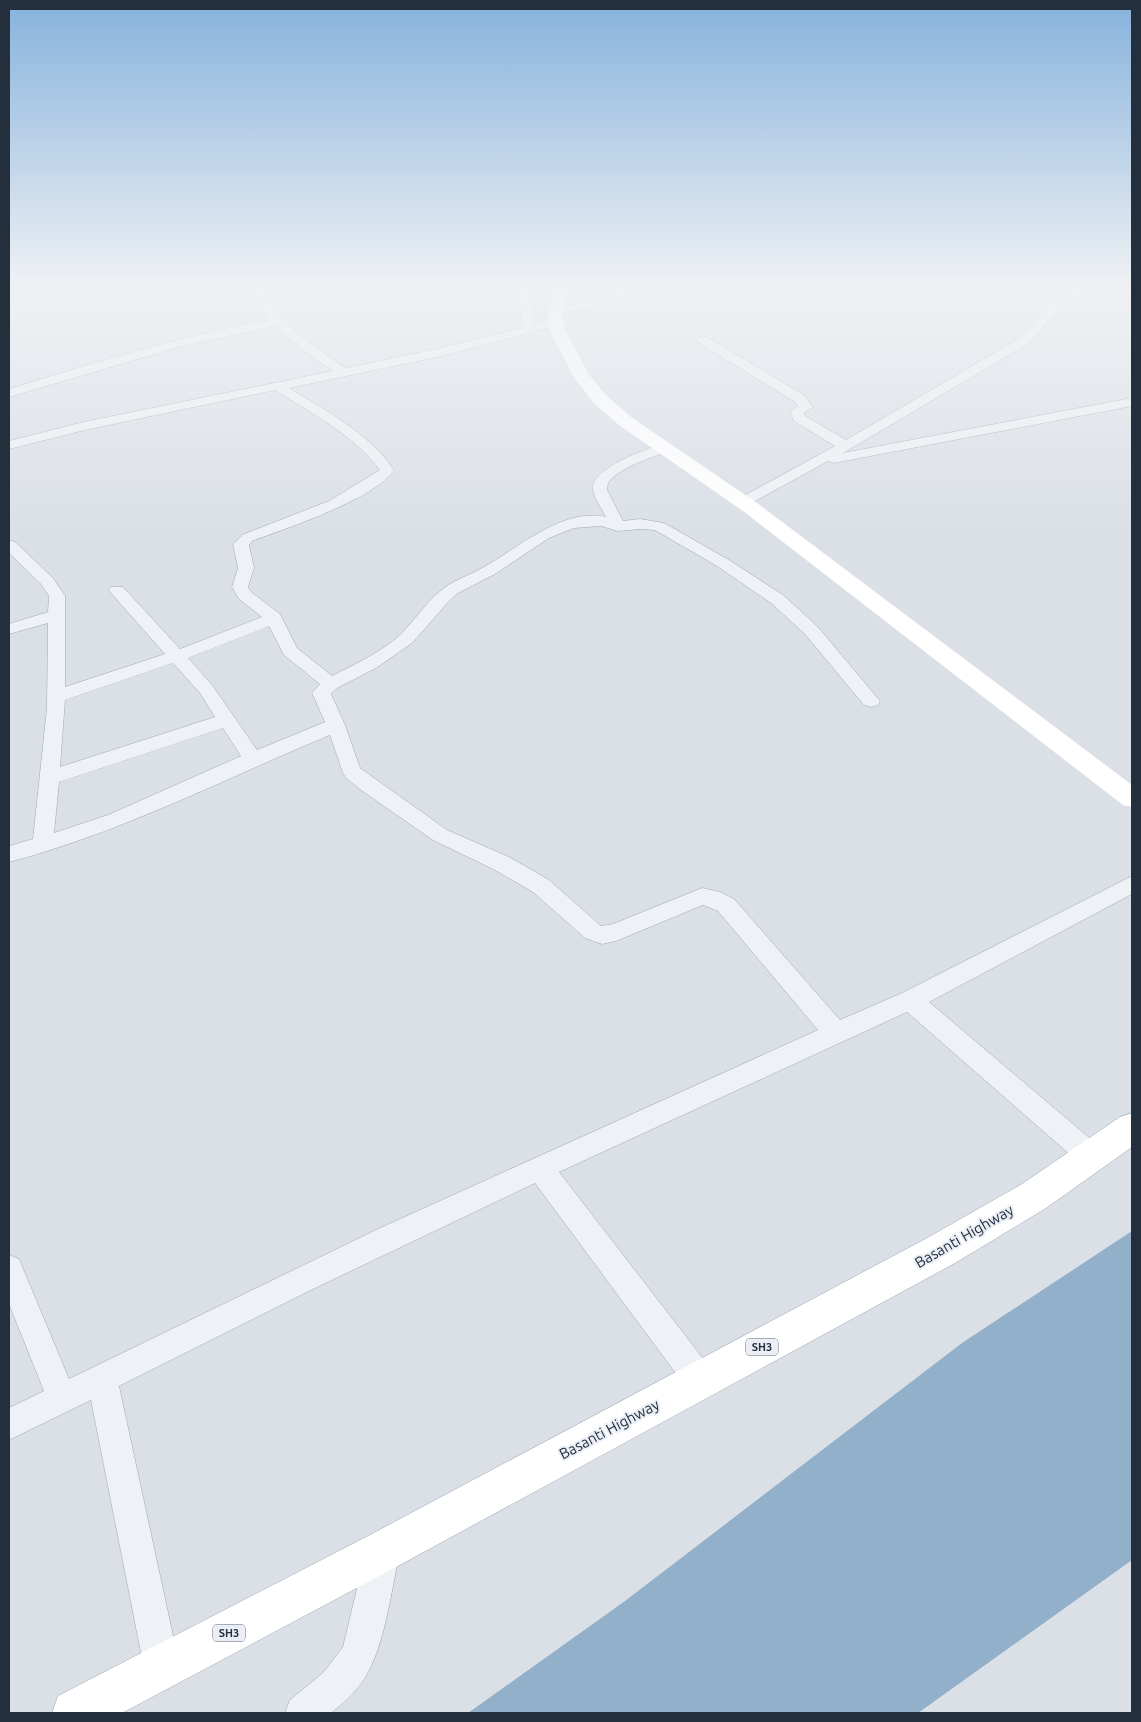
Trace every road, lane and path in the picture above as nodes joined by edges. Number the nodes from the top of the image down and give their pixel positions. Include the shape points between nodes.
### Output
1 (90, 368) edge
2 (339, 368) edge
3 (362, 368) edge
4 (577, 368) edge
5 (750, 368) edge
6 (977, 368) edge
7 (344, 372) junction
8 (276, 385) junction
9 (9, 393) edge
10 (1132, 402) edge
11 (9, 428) edge
12 (13, 444) edge
13 (846, 446) junction
14 (664, 448) junction
15 (814, 463) junction
16 (743, 502) junction
17 (618, 526) junction
18 (9, 545) edge
19 (117, 590) dead end
20 (56, 615) junction
21 (274, 618) junction
22 (9, 629) edge
23 (177, 656) junction
24 (331, 684) junction
25 (56, 697) junction
26 (870, 701) dead end
27 (227, 720) junction
28 (336, 725) junction
29 (253, 759) junction
30 (49, 778) junction
31 (1132, 798) edge
32 (43, 844) junction
33 (10, 855) edge
34 (1132, 884) edge
35 (910, 1000) junction
36 (836, 1033) junction
37 (1132, 1128) edge
38 (1091, 1156) junction
39 (540, 1168) junction
40 (9, 1269) edge
41 (102, 1378) junction
42 (700, 1380) junction
43 (62, 1399) junction
44 (9, 1424) edge
45 (383, 1552) junction
46 (162, 1668) junction
47 (75, 1713) edge
48 (303, 1713) edge

1 - 9 street
2 - 7 street
3 - 7 street
4 - 14 main road via 600,399
5 - 13 street via 800,399 806,407 797,412 798,418
6 - 13 street
7 - 8 street
8 - 12 street
8 - 21 street via 329,420 382,462 387,470 383,476 334,504 242,541 246,571 240,587 245,595
10 - 15 street
11 - 12 street
13 - 15 street
14 - 16 main road
14 - 17 street via 612,470 602,479 598,486
15 - 16 street
16 - 31 main road
17 - 24 street via 593,521 571,524 544,535 452,590 406,639 370,664
17 - 26 street via 660,526 778,599 811,630
18 - 20 street via 52,588 57,596
19 - 23 street
20 - 22 street
20 - 25 street
21 - 23 street
21 - 24 street via 290,650
23 - 25 street
23 - 27 street via 206,689
24 - 28 street via 321,693
25 - 30 street
27 - 29 street
27 - 30 street
28 - 29 street
28 - 36 street via 346,762 353,773 440,835 542,886 593,932 616,932 702,896 726,906
29 - 32 street via 115,820
30 - 32 street
32 - 33 street
34 - 35 street
35 - 36 street
35 - 38 street
36 - 39 street
37 - 38 main road, Basanti Highway / SH3
38 - 42 main road, Basanti Highway / SH3 via 1034,1196 942,1250
39 - 41 street
39 - 42 street
40 - 43 street
41 - 43 street
41 - 46 street
42 - 45 main road, Basanti Highway / SH3
43 - 44 street
45 - 46 main road, Basanti Highway / SH3
45 - 48 street via 355,1664 343,1681
46 - 47 main road, Basanti Highway / SH3

